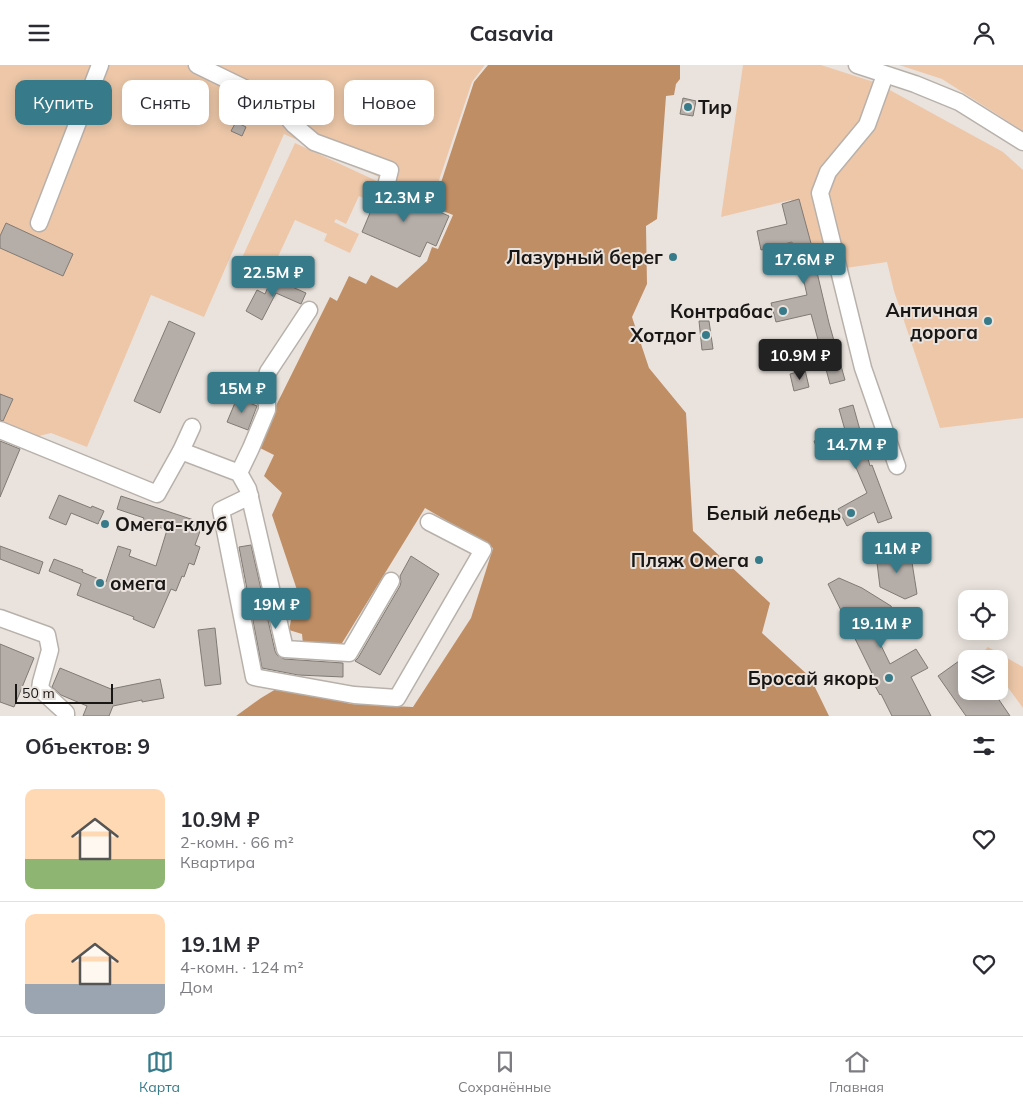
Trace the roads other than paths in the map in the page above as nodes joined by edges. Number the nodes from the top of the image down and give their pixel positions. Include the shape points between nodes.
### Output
1 (100, 65) edge
2 (197, 65) edge
3 (857, 65) edge
4 (885, 75) junction
5 (1023, 142) edge
6 (387, 182) dead end
7 (39, 223) dead end
8 (309, 310) dead end
9 (192, 427) dead end
10 (0, 430) edge
11 (180, 451) junction
12 (897, 466) dead end
13 (239, 473) junction
14 (250, 496) junction
15 (429, 522) dead end
16 (391, 581) dead end
17 (0, 618) edge
18 (66, 716) edge

1 - 7 lane
2 - 6 lane via 275,103 314,142 390,170
3 - 4 lane
4 - 5 lane via 959,101
4 - 12 lane via 867,125 828,172 820,193 863,368
8 - 13 lane via 268,372 264,384 267,409
9 - 11 lane
10 - 11 lane via 157,494
11 - 13 lane
13 - 14 lane
14 - 15 lane via 221,510 254,677 354,695 397,698 483,550
14 - 16 lane via 285,649 349,653
17 - 18 lane via 47,635 50,650 40,689

